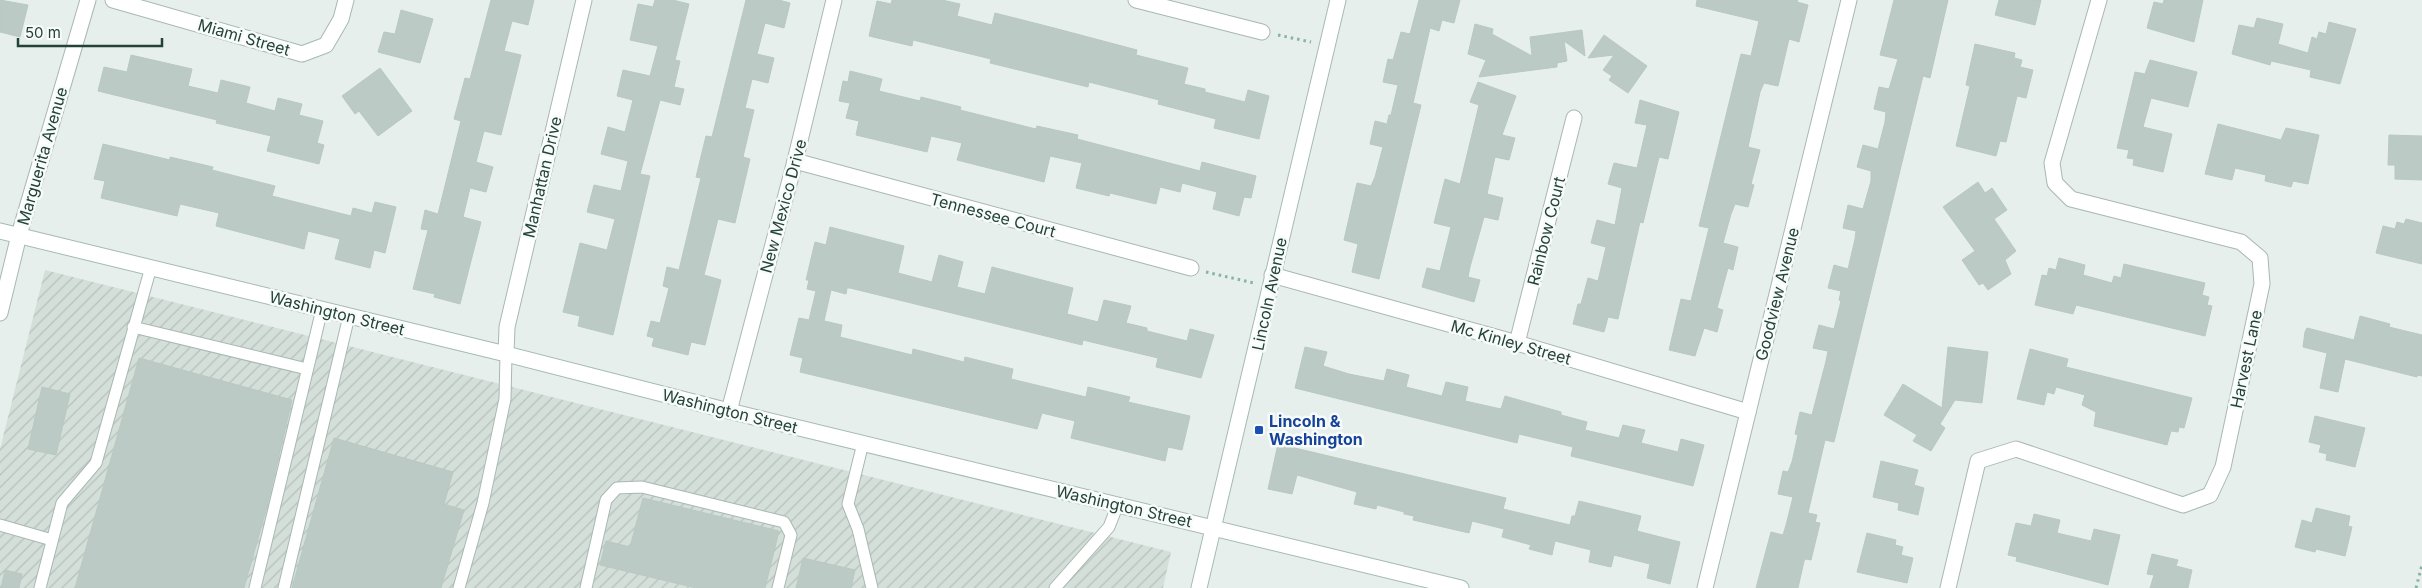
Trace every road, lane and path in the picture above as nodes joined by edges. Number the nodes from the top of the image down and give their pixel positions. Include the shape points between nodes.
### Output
1 (88, 0) edge
2 (114, 0) edge
3 (346, 0) edge
4 (584, 0) edge
5 (834, 0) edge
6 (1136, 0) edge
7 (1338, 0) edge
8 (1849, 0) edge
9 (2099, 0) edge
10 (1262, 32) joint
11 (1327, 46) junction
12 (1574, 118) dead end
13 (795, 162) junction
14 (0, 230) edge
15 (19, 235) junction
16 (150, 267) junction
17 (1191, 268) joint
18 (1271, 281) junction
19 (322, 309) junction
20 (0, 313) edge
21 (349, 316) junction
22 (133, 327) junction
23 (1517, 343) junction
24 (506, 354) junction
25 (306, 369) junction
26 (729, 411) junction
27 (1748, 412) junction
28 (863, 443) junction
29 (1118, 504) junction
30 (0, 525) edge
31 (1213, 527) junction
32 (52, 540) junction
33 (2422, 564) edge
34 (40, 588) edge
35 (255, 588) edge
36 (284, 588) edge
37 (459, 588) edge
38 (586, 588) edge
39 (778, 588) edge
40 (872, 588) edge
41 (1055, 588) edge
42 (1199, 588) edge
43 (1461, 588) edge
44 (1706, 588) edge
45 (1948, 588) edge
46 (2416, 588) edge

1 - 15 street, Marguerita Avenue
2 - 3 street, Miami Street via 302,54 326,45 341,19
4 - 24 street, Manhattan Drive via 507,327
5 - 13 street, New Mexico Drive
6 - 10 street
7 - 11 street, Lincoln Avenue
8 - 27 street, Goodview Avenue
9 - 45 street, Harvest Lane via 2052,163 2055,183 2070,199 2241,242 2260,258 2262,284 2223,467 2210,495 2183,505 2016,449 1978,461
10 - 11 path
11 - 18 street, Lincoln Avenue
12 - 23 street, Rainbow Court
13 - 17 street, Tennessee Court
13 - 26 street, New Mexico Drive
14 - 15 street, Washington Street
15 - 16 street, Washington Street
15 - 20 street, Marguerita Avenue
16 - 19 street, Washington Street
16 - 22 lane
17 - 18 path
18 - 23 street, Mc Kinley Street
18 - 31 street, Lincoln Avenue
19 - 21 street, Washington Street
19 - 25 lane
21 - 24 street, Washington Street
21 - 36 lane
22 - 25 lane
22 - 32 lane via 96,463 62,503
23 - 27 street, Mc Kinley Street
24 - 26 street, Washington Street
24 - 37 lane via 505,399 483,503
25 - 35 lane
26 - 28 street, Washington Street
27 - 44 street, Goodview Avenue
28 - 29 street, Washington Street
28 - 40 lane via 848,504 858,529
29 - 31 street, Washington Street
29 - 41 lane via 1109,527
30 - 32 lane
31 - 42 street, Lincoln Avenue
31 - 43 street, Washington Street
32 - 34 lane
33 - 46 path
38 - 39 lane via 606,500 617,488 642,487 784,522 791,535

